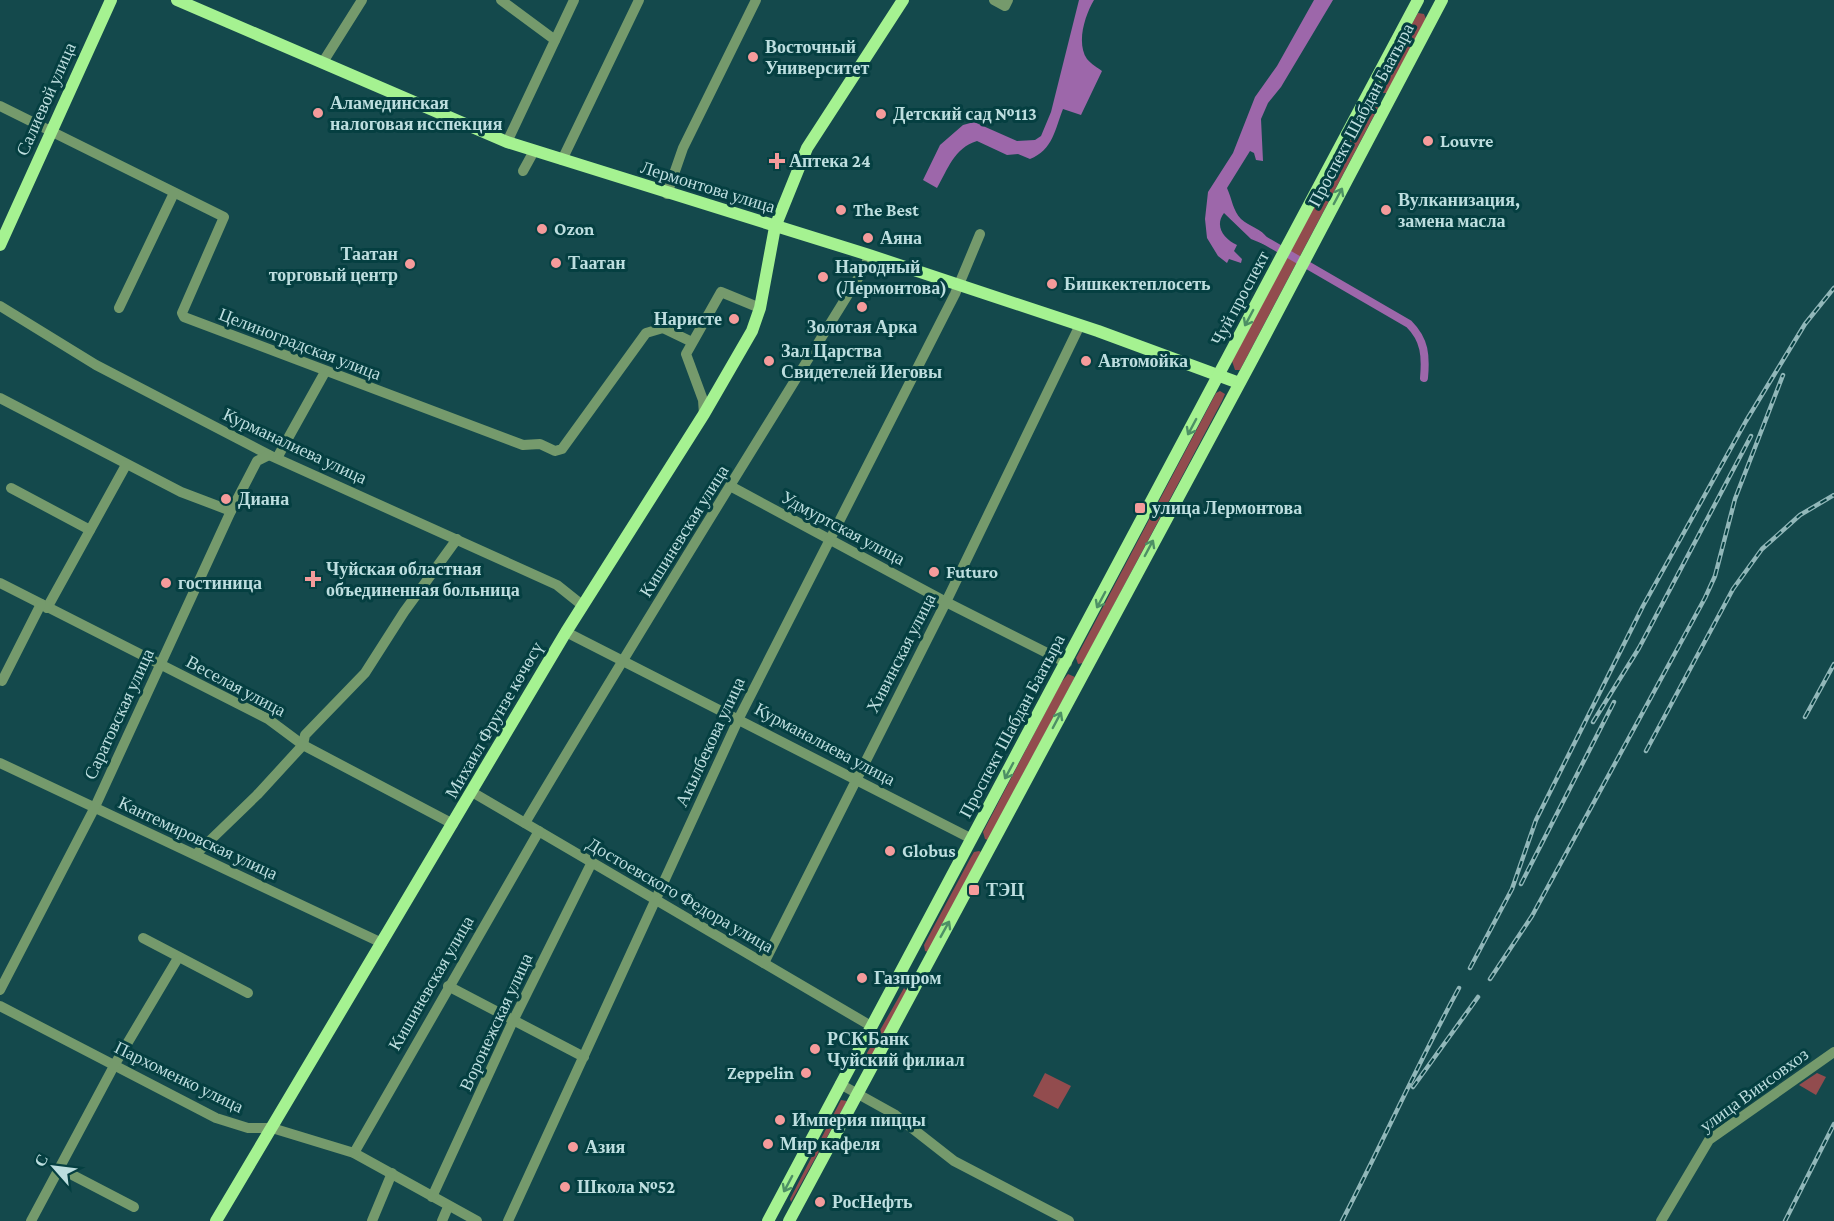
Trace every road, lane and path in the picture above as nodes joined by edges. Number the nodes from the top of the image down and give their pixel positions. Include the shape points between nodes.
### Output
1 (111, 0) edge
2 (177, 0) edge
3 (362, 0) edge
4 (501, 0) edge
5 (574, 0) edge
6 (639, 0) edge
7 (756, 0) edge
8 (903, 0) edge
9 (994, 0) edge
10 (1008, 0) edge
11 (1442, 0) edge
12 (1417, 3) edge
13 (1434, 15) junction
14 (551, 37) junction
15 (323, 62) junction
16 (1369, 94) junction
17 (1387, 103) junction
18 (0, 106) edge
19 (51, 132) junction
20 (507, 142) junction
21 (534, 151) junction
22 (562, 160) junction
23 (523, 171) dead end
24 (174, 193) junction
25 (668, 194) junction
26 (775, 227) junction
27 (980, 234) dead end
28 (1292, 238) joint
29 (0, 246) edge
30 (869, 255) junction
31 (959, 285) junction
32 (0, 306) edge
33 (119, 308) dead end
34 (760, 308) junction
35 (1080, 325) junction
36 (692, 342) junction
37 (325, 372) junction
38 (1220, 376) junction
39 (1239, 383) junction
40 (0, 398) edge
41 (704, 414) junction
42 (273, 457) junction
43 (126, 465) junction
44 (732, 487) junction
45 (11, 488) dead end
46 (231, 511) junction
47 (90, 530) junction
48 (457, 538) junction
49 (829, 539) junction
50 (0, 583) edge
51 (946, 602) junction
52 (582, 605) junction
53 (44, 606) junction
54 (566, 632) junction
55 (623, 659) junction
56 (1067, 663) junction
57 (159, 664) junction
58 (1083, 672) junction
59 (2, 681) dead end
60 (739, 718) junction
61 (303, 745) junction
62 (0, 763) edge
63 (855, 779) junction
64 (472, 792) junction
65 (94, 809) junction
66 (525, 823) junction
67 (453, 824) junction
68 (539, 831) junction
69 (972, 839) junction
70 (989, 847) junction
71 (196, 854) junction
72 (592, 862) junction
73 (655, 899) junction
74 (142, 939) dead end
75 (382, 944) junction
76 (913, 950) junction
77 (929, 957) junction
78 (178, 958) junction
79 (764, 963) junction
80 (898, 977) junction
81 (448, 986) junction
82 (915, 986) junction
83 (0, 990) edge
84 (248, 993) dead end
85 (0, 1006) edge
86 (513, 1021) junction
87 (871, 1026) junction
88 (1834, 1052) edge
89 (584, 1057) junction
90 (115, 1064) junction
91 (840, 1084) junction
92 (857, 1093) junction
93 (272, 1128) junction
94 (354, 1153) junction
95 (59, 1168) junction
96 (392, 1173) junction
97 (432, 1197) junction
98 (134, 1207) dead end
99 (448, 1207) junction
100 (770, 1217) edge
101 (31, 1221) edge
102 (216, 1221) edge
103 (372, 1221) edge
104 (442, 1221) edge
105 (477, 1221) edge
106 (508, 1221) edge
107 (788, 1221) edge
108 (1069, 1221) edge
109 (1661, 1221) edge

1 - 19 main road, Салиевой улица
2 - 15 main road, Лермонтова улица
3 - 15 street
4 - 14 street
5 - 14 street
6 - 22 street
7 - 25 street via 683,148
8 - 26 main road, Михаил Фрунзе көчөсү via 807,148
9 - 10 street via 1005,6
11 - 13 main road, Проспект Шабдан Баатыра
12 - 13 main road
12 - 16 main road, Проспект Шабдан Баатыра
13 - 17 main road, Проспект Шабдан Баатыра
14 - 20 street
15 - 20 main road, Лермонтова улица
16 - 17 main road
16 - 28 main road, Проспект Шабдан Баатыра
39 -> 17 main road, Проспект Шабдан Баатыра
18 - 19 street, Целиноградская улица
19 - 24 street, Целиноградская улица
19 - 29 main road, Салиевой улица
20 - 21 main road, Лермонтова улица
21 - 22 main road, Лермонтова улица
21 - 23 street
22 - 25 main road, Лермонтова улица
24 - 33 street
24 - 37 street, Целиноградская улица via 224,217 182,316
25 - 26 main road, Лермонтова улица
26 - 30 main road, Лермонтова улица
26 - 34 main road, Михаил Фрунзе көчөсү
27 - 31 street, Акылбекова улица
28 -> 38 main road, Чуй проспект
30 - 31 main road, Лермонтова улица
30 - 44 street, Кишиневская улица
31 - 35 main road, Лермонтова улица
31 - 49 street, Акылбекова улица
32 - 42 street, Курманалиева улица via 96,365
34 - 36 street via 721,292
34 - 41 main road, Михаил Фрунзе көчөсү via 752,331
35 - 38 main road, Лермонтова улица
35 - 51 street, Хивинская улица
36 - 37 street, Целиноградская улица via 663,328 646,333 558,451 540,444 523,445
36 - 41 street via 686,354 703,400
37 - 42 street, Саратовская улица
38 - 39 main road, Лермонтова улица
38 -> 56 main road, Проспект Шабдан Баатыра
58 -> 39 main road, Проспект Шабдан Баатыра
40 - 43 street
41 - 52 main road, Михаил Фрунзе көчөсү
42 - 46 street, Саратовская улица via 257,461
42 - 48 street, Курманалиева улица
43 - 46 street
43 - 47 street
44 - 49 street, Удмуртская улица
44 - 55 street, Кишиневская улица
45 - 47 street
46 - 57 street, Саратовская улица
47 - 53 street
48 - 52 street, Курманалиева улица via 557,585
48 - 61 street via 365,673 305,735
49 - 51 street, Удмуртская улица
49 - 60 street, Акылбекова улица
50 - 53 street, Веселая улица
51 - 56 street, Удмуртская улица
51 - 63 street, Хивинская улица
52 - 54 main road, Михаил Фрунзе көчөсү
53 - 57 street, Веселая улица
53 - 59 street
54 - 55 street, Курманалиева улица
54 - 64 main road, Михаил Фрунзе көчөсү
55 - 60 street, Курманалиева улица
55 - 66 street, Кишиневская улица
56 - 58 main road
56 -> 69 main road, Проспект Шабдан Баатыра
57 - 61 street, Веселая улица via 268,719
57 - 65 street, Саратовская улица
70 -> 58 main road, Проспект Шабдан Баатыра
60 - 63 street, Курманалиева улица
60 - 73 street, Акылбекова улица
61 - 67 street, Веселая улица
61 - 71 street
62 - 65 street, Кантемировская улица
63 - 69 street, Курманалиева улица
63 - 79 street, Хивинская улица
64 - 66 street, Достоевского Федора улица
64 - 67 main road, Михаил Фрунзе көчөсү
65 - 71 street, Кантемировская улица
65 - 83 street, Саратовская улица
66 - 68 street, Достоевского Федора улица
67 - 75 main road, Михаил Фрунзе көчөсү
68 - 72 street, Достоевского Федора улица
68 - 81 street, Кишиневская улица
69 - 70 main road
69 - 76 main road, Проспект Шабдан Баатыра
77 -> 70 main road, Проспект Шабдан Баатыра
71 - 75 street, Кантемировская улица
72 - 73 street, Достоевского Федора улица
72 - 86 street, Воронежская улица
73 - 79 street, Достоевского Федора улица
73 - 89 street, Акылбекова улица
74 - 78 street
75 - 93 main road, Михаил Фрунзе көчөсү
76 - 77 main road
76 - 80 main road, Проспект Шабдан Баатыра
77 - 82 main road, Проспект Шабдан Баатыра
78 - 84 street
78 - 90 street
79 - 87 street, Достоевского Федора улица
80 - 82 main road
80 - 87 main road, Проспект Шабдан Баатыра
81 - 86 street
81 - 94 street, Кишиневская улица
82 - 92 main road, Проспект Шабдан Баатыра
85 - 90 street, Пархоменко улица
86 - 89 street
86 - 97 street, Воронежская улица
87 - 91 main road, Проспект Шабдан Баатыра
88 - 109 street, улица Винсовхоз via 1709,1140
89 - 106 street, Акылбекова улица
90 - 93 street, Пархоменко улица via 233,1125
90 - 95 street
91 - 92 street
91 -> 100 main road, Проспект Шабдан Баатыра
92 - 107 main road, Проспект Шабдан Баатыра
92 - 108 street via 894,1113 954,1161
93 - 94 street, Пархоменко улица
93 - 102 main road, Михаил Фрунзе көчөсү
94 - 96 street, Пархоменко улица
95 - 98 street
95 - 101 street
96 - 97 street, Пархоменко улица
96 - 103 street
97 - 99 street, Пархоменко улица
99 - 104 street
99 - 105 street, Пархоменко улица
100 - 107 main road

